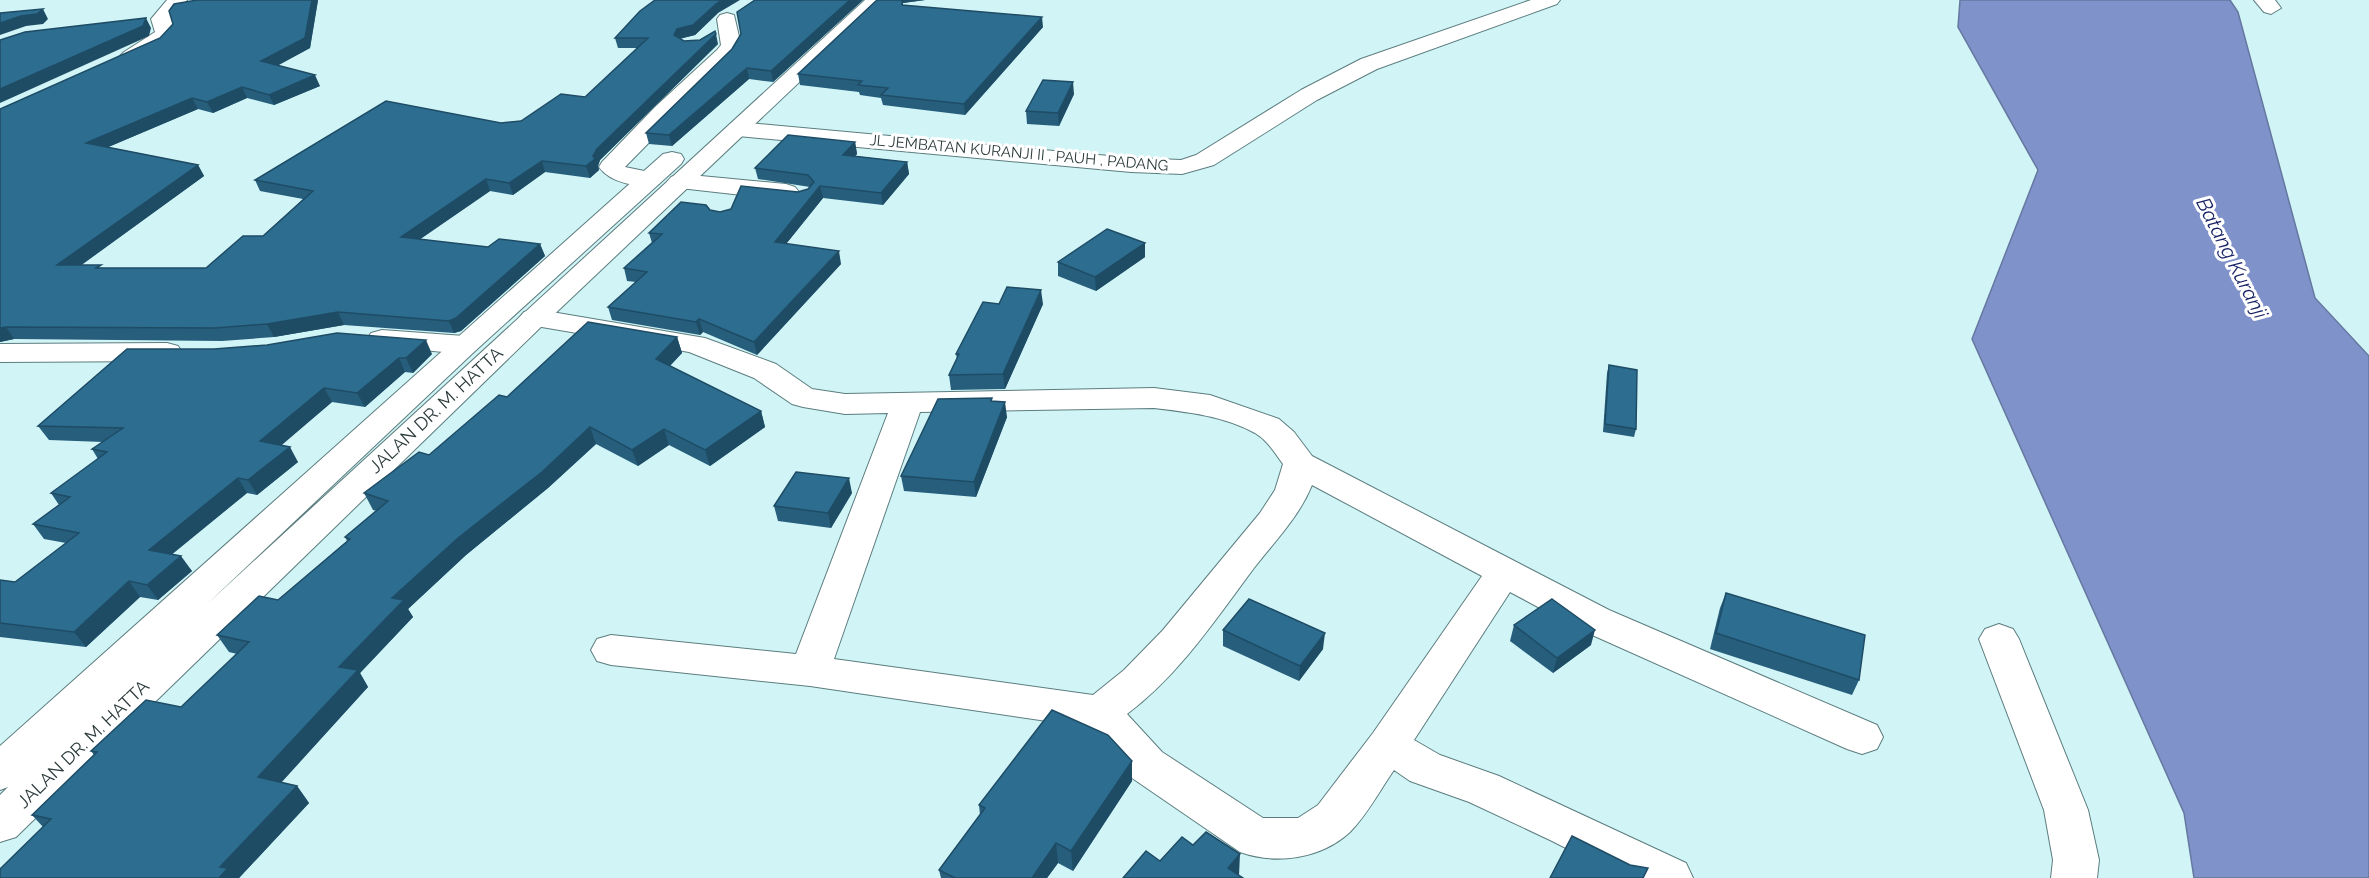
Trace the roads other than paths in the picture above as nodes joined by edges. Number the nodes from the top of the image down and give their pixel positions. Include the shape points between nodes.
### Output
1 (177, 0) edge
2 (846, 0) edge
3 (876, 0) edge
4 (1550, 0) edge
5 (161, 19) junction
6 (727, 20) dead end
7 (139, 21) edge
8 (115, 63) edge
9 (738, 129) junction
10 (665, 181) junction
11 (725, 187) junction
12 (801, 194) edge
13 (723, 214) edge
14 (534, 318) junction
15 (355, 337) edge
16 (464, 345) junction
17 (190, 352) edge
18 (0, 353) edge
19 (907, 404) junction
20 (1300, 464) junction
21 (1504, 572) junction
22 (1999, 639) dead end
23 (611, 650) dead end
24 (810, 671) junction
25 (1100, 712) junction
26 (1862, 737) dead end
27 (1388, 745) junction
28 (0, 772) edge
29 (0, 823) edge
30 (1670, 878) edge
31 (2074, 878) edge

1 - 5 street
2 - 10 street, JALAN DR. M. HATTA
3 - 9 street, JALAN DR. M. HATTA
4 - 9 street, JL JEMBATAN KURANJI II , PAUH , PADANG via 1369,64 1308,95 1232,146 1182,167
5 - 7 street
5 - 8 street via 166,33 162,38
6 - 10 street via 731,45 725,54 611,167 617,173
9 - 10 street, JALAN DR. M. HATTA
10 - 11 street
10 - 14 street, JALAN DR. M. HATTA
10 - 16 street, JALAN DR. M. HATTA
11 - 12 street
11 - 13 street via 730,197
14 - 19 street via 651,336 720,352 765,371 803,397 845,404
14 - 29 street, JALAN DR. M. HATTA
15 - 16 street
16 - 28 street, JALAN DR. M. HATTA
17 - 18 street
19 - 20 street via 1154,398 1210,405 1267,426
19 - 24 street
20 - 21 street
20 - 25 street via 1287,501 1208,602 1142,677
21 - 26 street via 1595,620
21 - 27 street
22 - 31 street via 2066,810 2076,860
23 - 24 street
24 - 25 street
25 - 27 street via 1147,765 1256,838 1305,837 1334,818
27 - 30 street via 1425,768 1484,789

